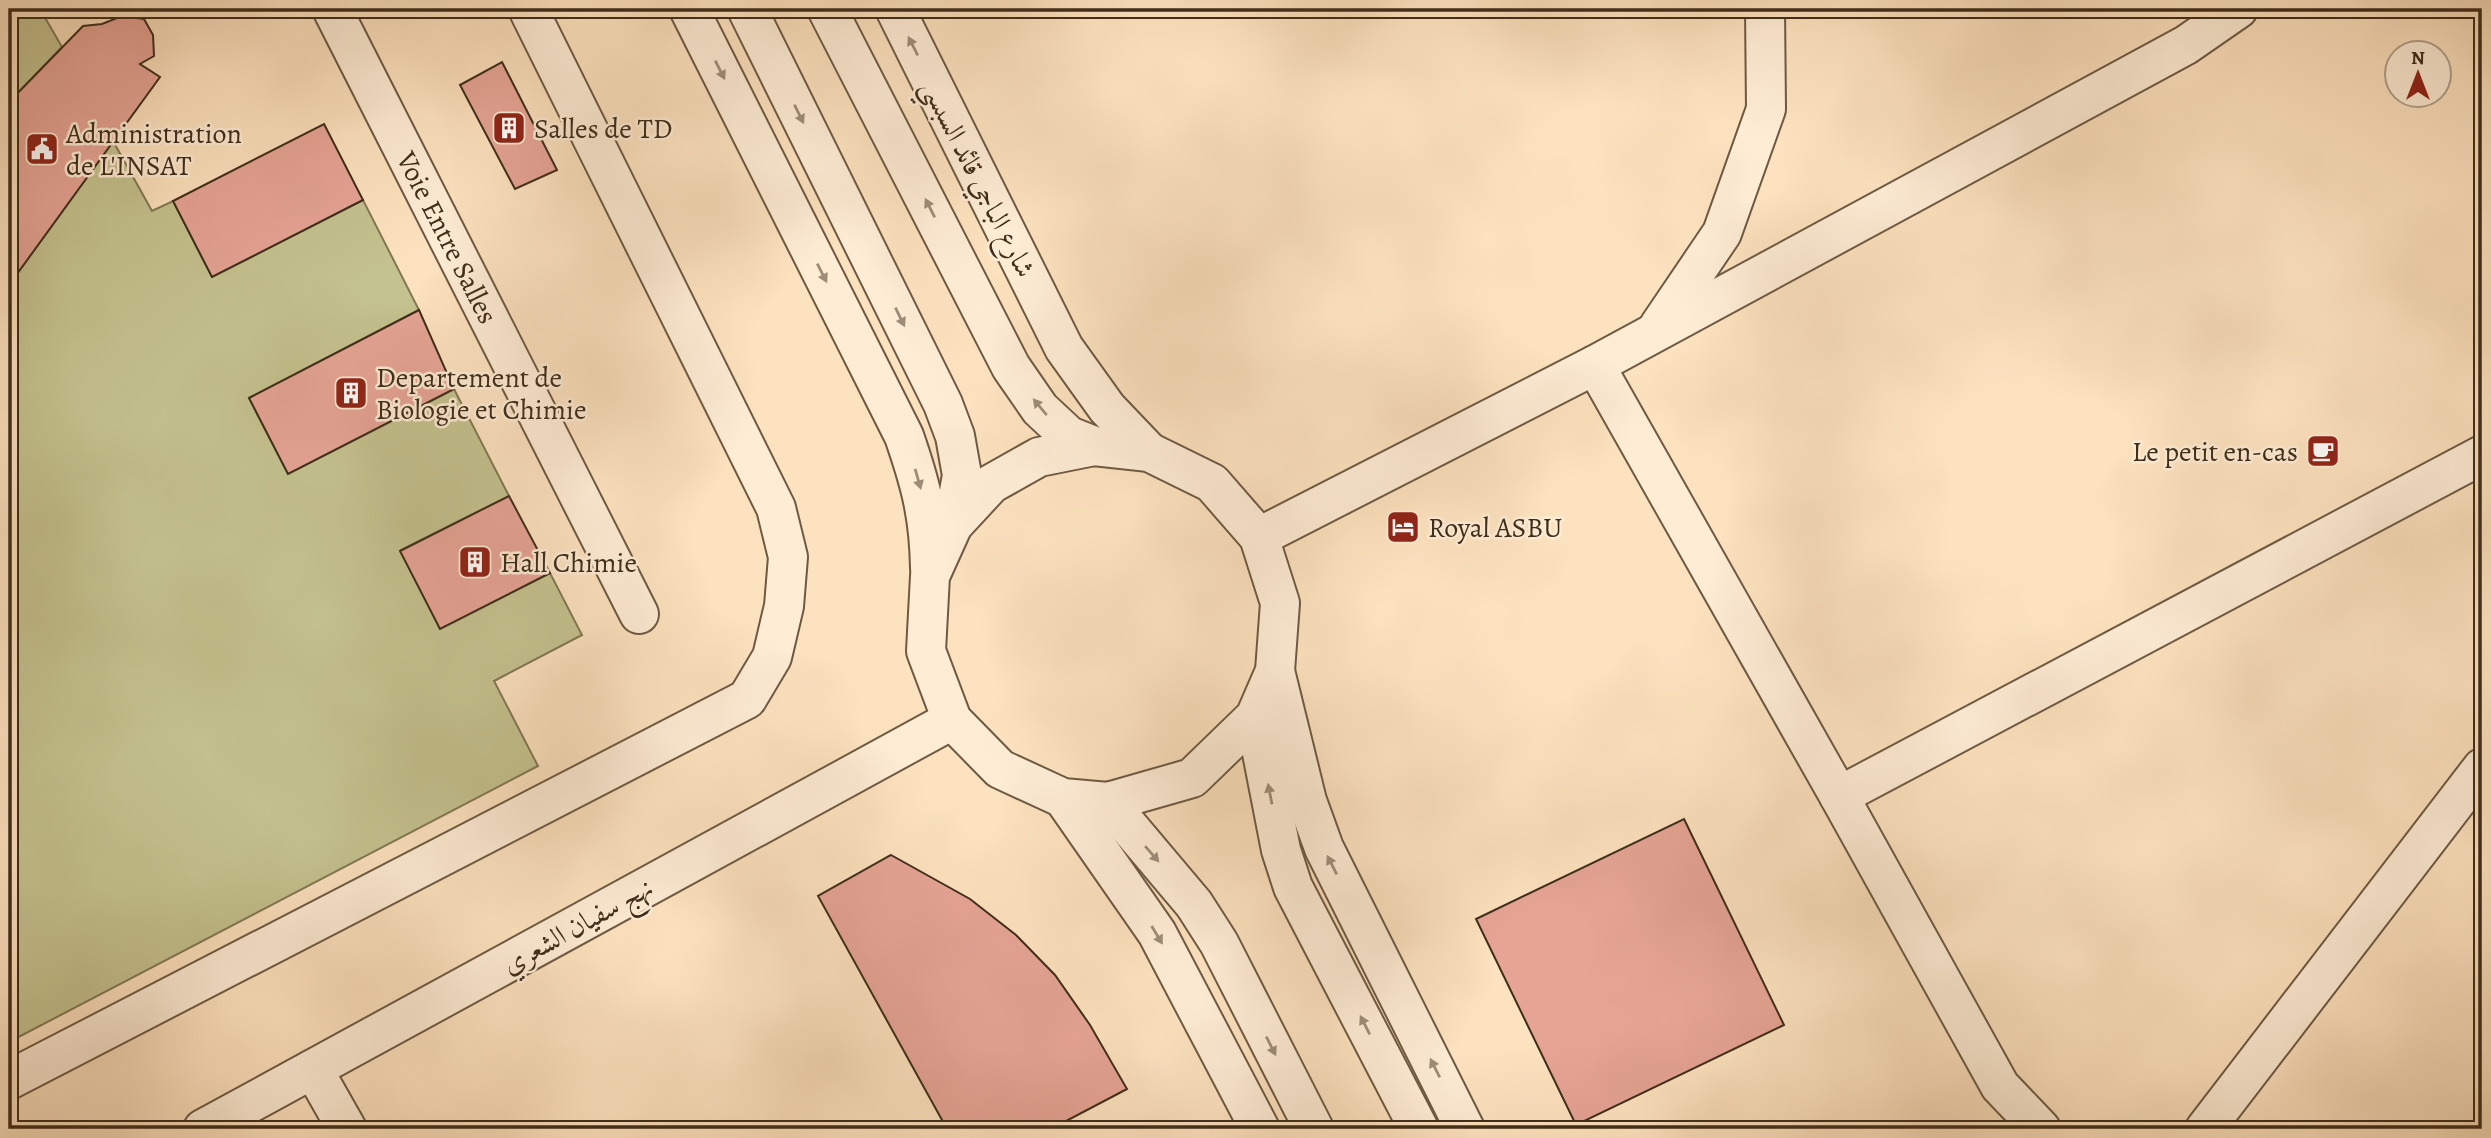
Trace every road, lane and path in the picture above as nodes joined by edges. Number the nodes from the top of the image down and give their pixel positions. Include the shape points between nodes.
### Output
1 (332, 9) edge
2 (528, 9) edge
3 (689, 9) edge
4 (747, 9) edge
5 (827, 9) edge
6 (895, 9) edge
7 (1765, 9) edge
8 (2238, 9) edge
9 (1655, 331) junction
10 (1595, 365) junction
11 (1094, 446) junction
12 (1149, 452) junction
13 (2482, 455) edge
14 (953, 525) junction
15 (1259, 537) junction
16 (930, 576) junction
17 (639, 614) dead end
18 (1275, 671) junction
19 (1255, 717) junction
20 (952, 720) junction
21 (2482, 768) edge
22 (1839, 796) junction
23 (1063, 798) junction
24 (1108, 802) junction
25 (313, 1069) junction
26 (9, 1080) edge
27 (203, 1129) edge
28 (347, 1129) edge
29 (1260, 1129) edge
30 (1314, 1129) edge
31 (1419, 1129) edge
32 (1465, 1129) edge
33 (2040, 1129) edge
34 (2205, 1129) edge

1 - 17 street, Voie Entre Salles
2 - 26 street via 776,508 788,557 784,606 772,657 747,699
3 -> 16 street via 904,436 929,526
4 -> 14 street via 943,404 962,475
11 -> 5 street via 1069,436 1040,409 1011,367
12 -> 6 street, شارع الباجي قائد السبسي via 1107,408 1064,348
7 - 9 street via 1766,109 1722,233
8 - 9 street via 2186,45
9 - 10 street
10 - 15 street
10 - 22 street
11 - 12 street
11 - 14 street via 1039,457 991,484
12 - 15 street via 1212,483
13 - 22 street
14 - 16 street
15 - 18 street via 1280,603
16 - 20 street via 926,651
18 - 19 street
32 -> 18 street via 1324,849 1307,801
19 - 24 street via 1192,778
31 -> 19 street via 1293,887
20 - 23 street via 1000,769
20 - 25 street, نهج سفيان الشعري
21 - 34 street
22 - 33 street via 2000,1086
23 - 24 street
23 -> 29 street via 1157,933
24 -> 30 street via 1194,904 1219,943
25 - 27 street, نهج سفيان الشعري
25 - 28 street

